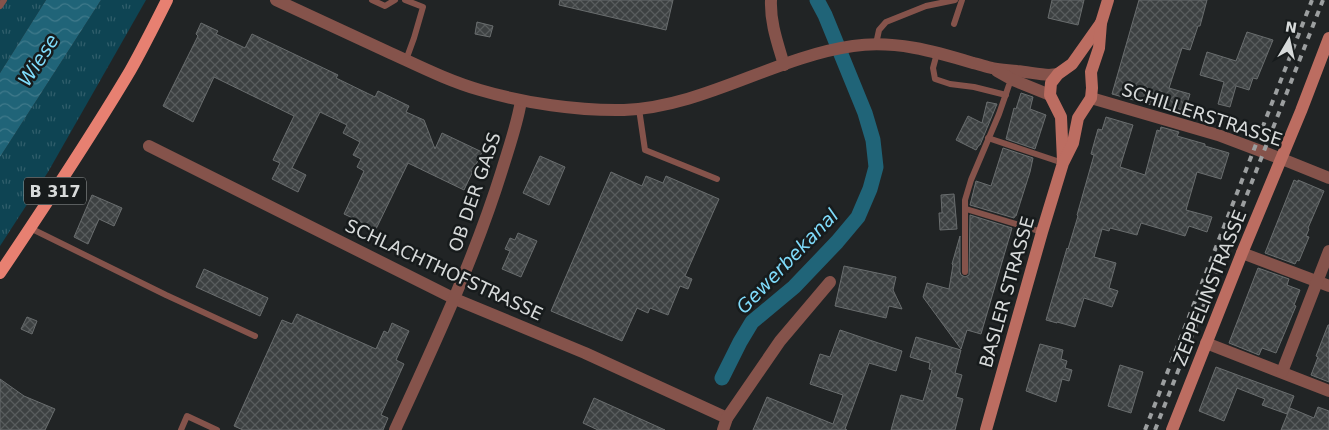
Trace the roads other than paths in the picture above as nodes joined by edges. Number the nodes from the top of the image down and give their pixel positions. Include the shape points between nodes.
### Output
1 (4, 0) edge
2 (167, 0) edge
3 (276, 0) edge
4 (372, 0) edge
5 (395, 0) edge
6 (405, 0) edge
7 (771, 0) edge
8 (955, 0) edge
9 (962, 0) edge
10 (1108, 0) edge
11 (424, 4) edge
12 (0, 6) edge
13 (1101, 23) junction
14 (954, 24) dead end
15 (1329, 38) edge
16 (876, 44) junction
17 (937, 53) junction
18 (406, 60) junction
19 (784, 65) junction
20 (993, 68) junction
21 (1060, 72) junction
22 (1012, 80) junction
23 (1091, 83) junction
24 (1006, 95) junction
25 (522, 101) junction
26 (1052, 101) junction
27 (1088, 103) junction
28 (638, 109) junction
29 (988, 138) junction
30 (149, 146) dead end
31 (1282, 159) junction
32 (1063, 163) junction
33 (1329, 178) edge
34 (717, 179) dead end
35 (966, 209) junction
36 (30, 228) junction
37 (1042, 232) junction
38 (1329, 251) edge
39 (1242, 253) junction
40 (965, 272) dead end
41 (0, 273) edge
42 (830, 282) dead end
43 (1324, 284) edge
44 (455, 299) junction
45 (255, 336) dead end
46 (1206, 343) junction
47 (1282, 372) junction
48 (1329, 391) edge
49 (725, 424) edge
50 (181, 430) edge
51 (218, 430) edge
52 (395, 430) edge
53 (986, 430) edge
54 (1172, 430) edge

1 - 12 lane
2 - 36 main road, B 317 via 126,76
3 - 18 street
4 - 5 lane via 385,6
6 - 11 lane
7 - 19 street via 773,26
8 - 16 lane via 926,6 886,22 879,30
9 - 14 lane
10 - 13 main road, BASLER STRASSE
11 - 18 lane
13 - 21 main road, BASLER STRASSE via 1072,64
13 - 23 main road, BASLER STRASSE via 1099,48 1090,72
15 - 31 main road, ZEPPELINSTRASSE
16 - 17 street
16 - 19 street via 818,53
17 - 20 street
17 - 24 lane via 933,68 935,79
18 - 25 street via 478,90
19 - 28 street via 682,100
20 - 21 street via 1049,75
20 - 22 street
21 - 23 main road via 1080,72
21 - 26 main road, BASLER STRASSE via 1051,83
22 - 24 lane
22 - 26 street
23 - 27 main road, BASLER STRASSE
24 - 29 lane
25 - 28 street via 608,110
25 - 44 street, OB DER GASS via 490,208
26 - 27 main road via 1060,110 1070,113
26 - 32 main road, BASLER STRASSE via 1061,117
27 - 31 street, SCHILLERSTRASSE via 1210,132
27 - 32 main road, BASLER STRASSE via 1078,118 1073,143
28 - 34 lane via 645,150
29 - 32 lane
29 - 35 lane via 971,180 965,200
30 - 44 street, SCHLACHTHOFSTRASSE
31 - 33 street, SCHILLERSTRASSE
31 - 39 main road, ZEPPELINSTRASSE
32 - 37 main road, BASLER STRASSE
35 - 37 lane
35 - 40 lane
36 - 41 main road, B 317
36 - 45 lane
37 - 53 main road, BASLER STRASSE
38 - 43 street
39 - 43 street
39 - 46 main road, ZEPPELINSTRASSE
42 - 49 street via 780,341
43 - 47 street
44 - 49 street, SCHLACHTHOFSTRASSE via 585,353
44 - 52 street, OB DER GASS
46 - 47 street
46 - 54 main road, ZEPPELINSTRASSE
47 - 48 street
50 - 51 lane via 187,416

